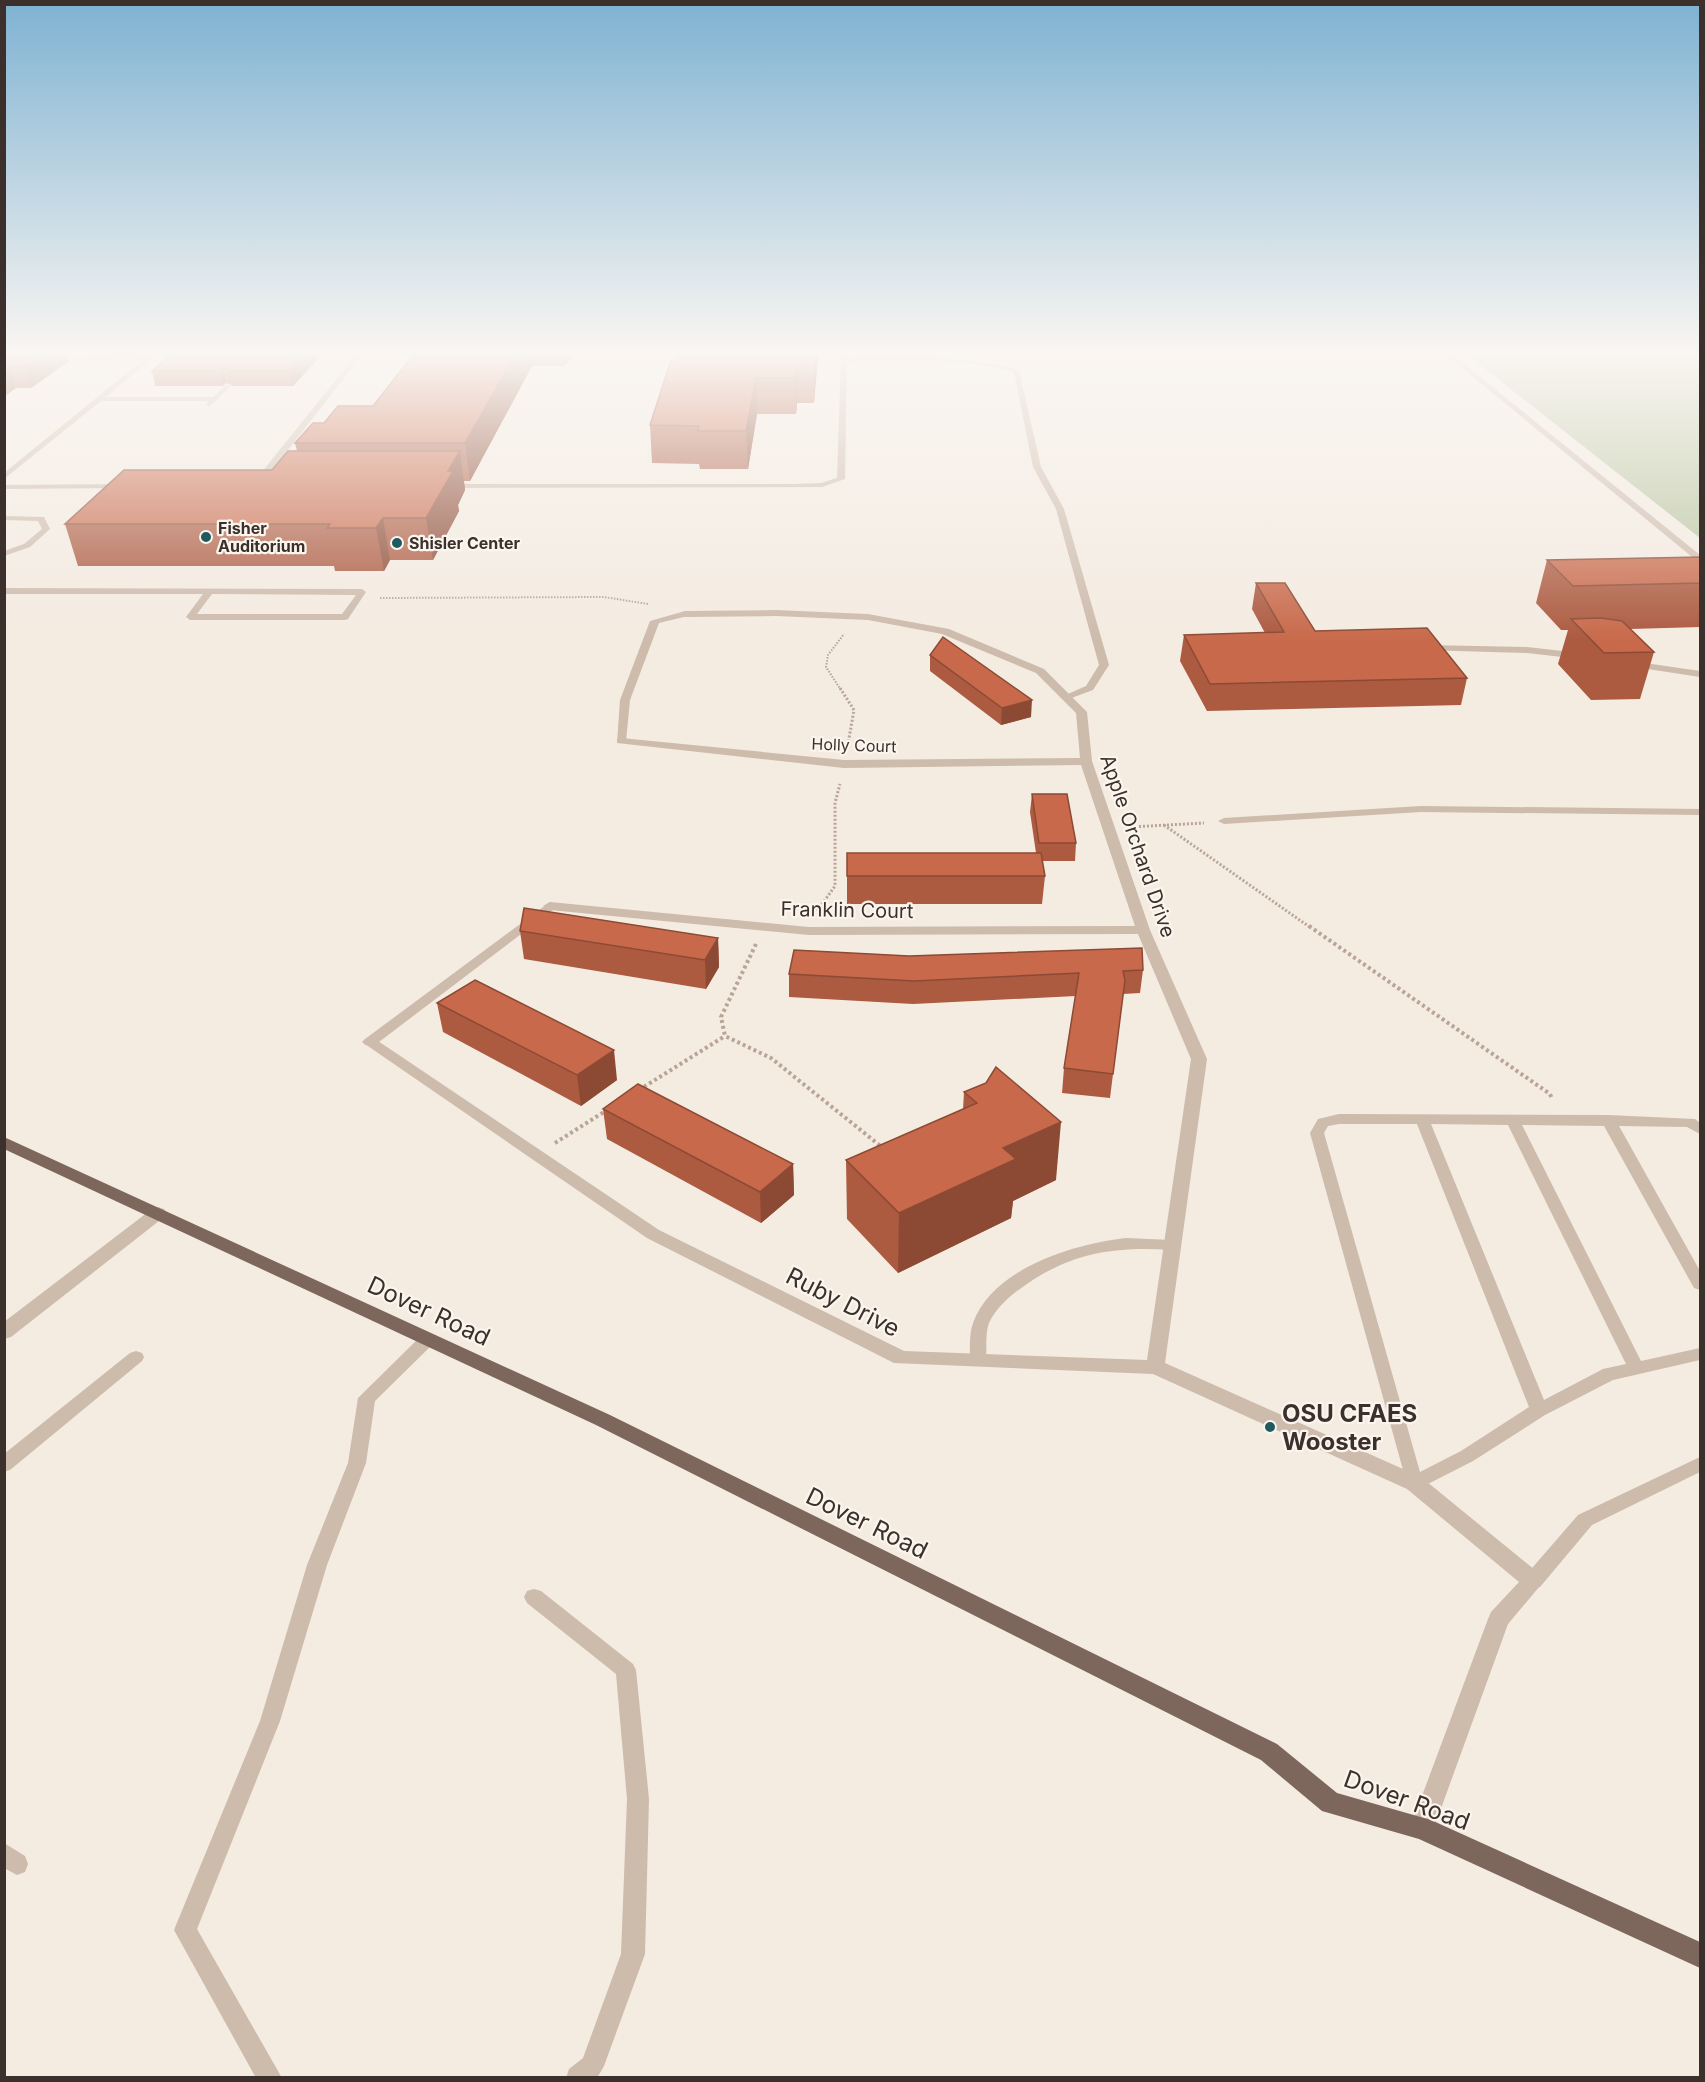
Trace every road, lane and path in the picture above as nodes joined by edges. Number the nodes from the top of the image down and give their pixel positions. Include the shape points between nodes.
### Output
1 (41, 447) edge
2 (286, 447) edge
3 (842, 447) edge
4 (1033, 447) edge
5 (1563, 447) edge
6 (4, 477) edge
7 (4, 486) edge
8 (139, 486) edge
9 (243, 486) edge
10 (255, 486) junction
11 (266, 486) edge
12 (431, 486) edge
13 (4, 518) edge
14 (8, 554) edge
15 (1701, 559) edge
16 (4, 561) edge
17 (4, 591) edge
18 (209, 592) junction
19 (358, 598) junction
20 (685, 614) junction
21 (1410, 648) edge
22 (1592, 658) edge
23 (1623, 663) edge
24 (1701, 674) edge
25 (1066, 697) junction
26 (621, 741) joint
27 (1086, 761) junction
28 (1701, 812) edge
29 (1224, 821) joint
30 (1164, 825) junction
31 (1109, 829) junction
32 (550, 906) joint
33 (1143, 930) junction
34 (725, 1036) dead end
35 (369, 1042) joint
36 (635, 1092) edge
37 (615, 1105) edge
38 (1422, 1119) junction
39 (1512, 1119) junction
40 (1563, 1120) junction
41 (1608, 1120) junction
42 (1701, 1129) edge
43 (4, 1142) edge
44 (536, 1155) junction
45 (158, 1213) junction
46 (1172, 1245) junction
47 (1701, 1284) edge
48 (4, 1332) edge
49 (428, 1339) junction
50 (1701, 1354) edge
51 (136, 1357) dead end
52 (978, 1360) junction
53 (1155, 1366) junction
54 (1637, 1368) junction
55 (1539, 1410) junction
56 (1701, 1464) edge
57 (4, 1465) edge
58 (1414, 1483) junction
59 (1533, 1581) junction
60 (534, 1597) dead end
61 (1422, 1828) junction
62 (1701, 1955) edge
63 (270, 2078) edge
64 (578, 2078) edge

1 - 6 lane
2 - 10 lane
3 - 12 lane via 841,479 822,485
4 - 25 lane via 1037,467 1060,509 1104,665 1090,688
5 - 15 lane
7 - 8 lane
9 - 10 lane
10 - 11 lane
13 - 14 lane via 41,519 46,529 35,541
14 - 16 lane
17 - 18 lane
18 - 19 lane via 362,592
18 - 19 lane via 190,616 345,617
19 - 20 path via 604,597
20 - 25 street, Apple Orchard Drive via 868,616 945,631 1040,671
20 - 26 lane via 655,621 625,700
21 - 22 lane via 1527,650
23 - 24 lane
25 - 27 street, Apple Orchard Drive via 1081,712
26 - 27 street, Holly Court via 844,764
27 - 31 street, Apple Orchard Drive
28 - 29 lane via 1421,809
29 - 30 path
30 - 31 path
30 - 40 path via 1550,1094
31 - 33 street, Apple Orchard Drive
32 - 33 street, Franklin Court via 809,932
32 - 35 lane
33 - 46 street, Apple Orchard Drive via 1199,1059
34 - 36 path
35 - 44 street, Ruby Drive
37 - 44 path
38 - 39 lane
38 - 55 lane
38 - 58 lane via 1339,1119 1323,1122 1317,1133
39 - 40 lane
39 - 54 lane
40 - 41 lane
41 - 42 lane via 1689,1122
41 - 47 lane
43 - 45 main road, Dover Road
44 - 52 street, Ruby Drive via 653,1234 901,1358
45 - 48 street
45 - 49 main road, Dover Road
46 - 52 lane via 1126,1243 1098,1247 1022,1277 1000,1296 982,1321
46 - 53 street, Apple Orchard Drive
49 - 61 main road, Dover Road via 603,1420 1269,1752 1330,1803
49 - 63 lane via 367,1398 357,1463 317,1565 270,1721 185,1930
50 - 54 lane
51 - 57 lane
52 - 53 street, Ruby Drive
53 - 58 street, Ruby Drive
54 - 55 lane via 1609,1374
55 - 58 lane via 1467,1456
56 - 59 lane via 1585,1520
58 - 59 street, Ruby Drive
59 - 61 street via 1499,1619
60 - 64 lane via 626,1670 638,1799 633,1954 592,2066
61 - 62 main road, Dover Road

